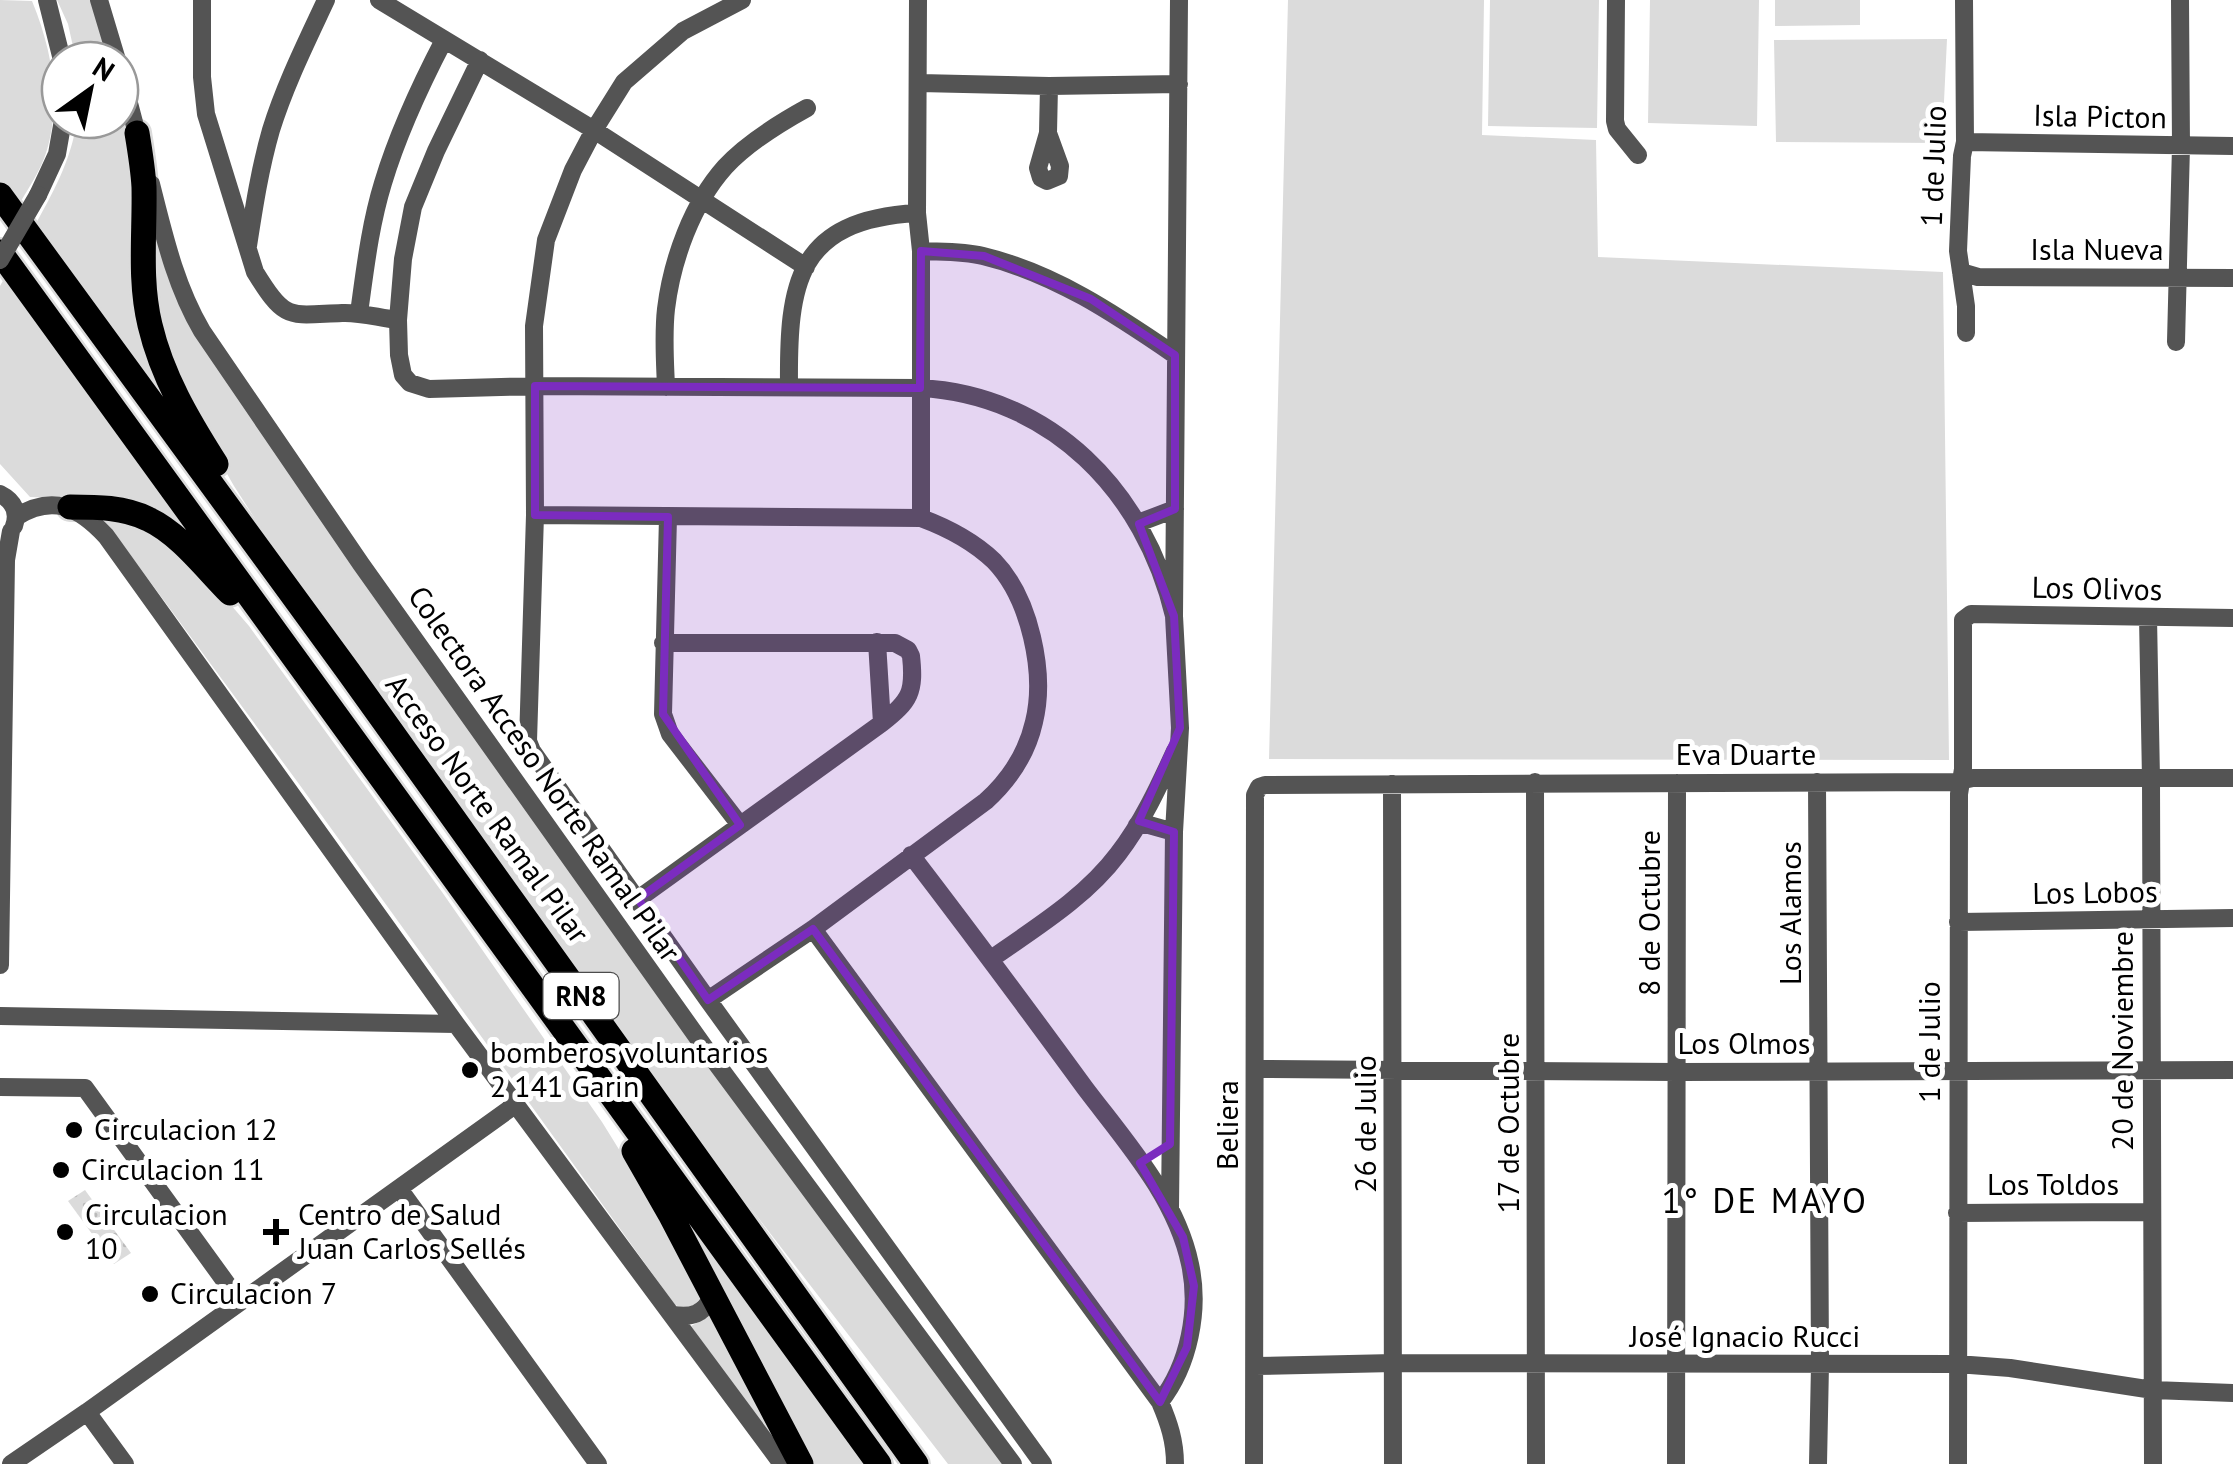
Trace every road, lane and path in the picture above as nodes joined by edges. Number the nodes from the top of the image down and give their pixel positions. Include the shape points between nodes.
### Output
1 (99, 0) edge
2 (202, 0) edge
3 (326, 0) edge
4 (379, 0) edge
5 (416, 0) edge
6 (742, 0) edge
7 (918, 0) edge
8 (1179, 0) edge
9 (1616, 0) edge
10 (1964, 0) edge
11 (2180, 0) edge
12 (47, 6) edge
13 (403, 15) junction
14 (56, 40) edge
15 (111, 40) edge
16 (444, 40) junction
17 (480, 60) junction
18 (920, 83) junction
19 (1179, 84) junction
20 (1049, 86) junction
21 (807, 108) dead end
22 (594, 130) junction
23 (1048, 134) dead end
24 (60, 140) edge
25 (139, 140) edge
26 (140, 140) edge
27 (1966, 142) junction
28 (2182, 146) junction
29 (2233, 146) edge
30 (1638, 155) dead end
31 (0, 195) edge
32 (702, 200) junction
33 (918, 213) junction
34 (247, 250) junction
35 (922, 251) junction
36 (0, 256) edge
37 (806, 267) junction
38 (1961, 272) junction
39 (2178, 278) junction
40 (2233, 278) edge
41 (358, 314) junction
42 (398, 320) junction
43 (1966, 334) dead end
44 (2176, 342) dead end
45 (1175, 354) junction
46 (534, 386) junction
47 (666, 387) junction
48 (789, 387) junction
49 (920, 388) junction
50 (0, 483) edge
51 (70, 507) junction
52 (1175, 509) junction
53 (536, 515) junction
54 (8, 516) edge
55 (668, 517) junction
56 (920, 518) junction
57 (1138, 522) junction
58 (0, 564) edge
59 (6, 586) junction
60 (1174, 616) junction
61 (2148, 617) junction
62 (2233, 618) edge
63 (1963, 620) joint
64 (877, 642) junction
65 (663, 643) junction
66 (291, 655) junction
67 (348, 670) junction
68 (882, 723) junction
69 (1180, 741) junction
70 (2233, 778) edge
71 (2151, 779) junction
72 (1961, 781) junction
73 (1535, 782) junction
74 (1818, 782) junction
75 (1677, 783) junction
76 (1392, 784) junction
77 (1259, 787) joint
78 (1137, 825) junction
79 (740, 826) junction
80 (1174, 832) junction
81 (426, 839) junction
82 (911, 855) junction
83 (638, 899) junction
84 (2233, 918) edge
85 (2150, 920) junction
86 (1958, 922) junction
87 (813, 929) junction
88 (991, 959) junction
89 (0, 966) edge
90 (708, 1000) junction
91 (0, 1016) edge
92 (456, 1024) junction
93 (1256, 1068) junction
94 (1394, 1069) junction
95 (2233, 1070) edge
96 (1536, 1071) junction
97 (1820, 1071) junction
98 (1957, 1071) junction
99 (2152, 1071) junction
100 (1677, 1072) junction
101 (0, 1087) edge
102 (515, 1105) junction
103 (1170, 1144) junction
104 (1138, 1160) junction
105 (400, 1190) junction
106 (1170, 1208) junction
107 (2151, 1212) junction
108 (1956, 1214) junction
109 (713, 1297) junction
110 (240, 1302) junction
111 (673, 1315) junction
112 (814, 1321) junction
113 (1394, 1364) junction
114 (1536, 1364) junction
115 (1677, 1364) junction
116 (1820, 1364) junction
117 (1957, 1364) junction
118 (1255, 1366) junction
119 (2153, 1390) junction
120 (2233, 1392) edge
121 (1160, 1402) junction
122 (87, 1412) junction
123 (11, 1464) edge
124 (125, 1464) edge
125 (598, 1464) edge
126 (782, 1464) edge
127 (801, 1464) edge
128 (879, 1464) edge
129 (916, 1464) edge
130 (936, 1464) edge
131 (1012, 1464) edge
132 (1043, 1464) edge
133 (1175, 1464) edge
134 (1254, 1464) edge
135 (1393, 1464) edge
136 (1536, 1464) edge
137 (1676, 1464) edge
138 (1818, 1464) edge
139 (1958, 1464) edge
140 (2152, 1464) edge

1 - 15 street
2 - 34 street via 206,114
3 - 34 street via 271,132
4 - 13 street
5 - 13 street
6 - 22 street via 654,54 624,82
7 - 18 street
8 - 19 street
9 - 30 street via 1614,121
10 - 27 street, 1 de Julio
11 - 28 street
12 - 14 street
13 - 16 street
16 - 17 street
16 - 41 street via 382,186
17 - 22 street
17 - 42 street via 413,207
18 - 20 street
18 - 33 street
19 - 20 street
19 - 45 street
20 - 23 street
21 - 32 street via 740,152
22 - 32 street
22 - 46 street via 546,240 536,300
24 - 36 street, bridge via 38,195
25 - 67 highway via 144,280 161,360 184,414
26 - 131 street, Colectora Acceso Norte Ramal Pilar via 172,266 202,331 706,1048
27 - 28 street, Isla Picton
27 - 38 street, 1 de Julio
28 - 29 street, Isla Picton
28 - 39 street
31 - 67 highway, Acceso Norte Ramal Pilar / RN8
32 - 37 street
32 - 47 street via 670,287
33 - 35 street
33 - 37 street via 844,230
34 - 41 street via 283,308 304,316
35 - 45 street via 984,256 1054,282
35 - 49 street
36 - 66 highway, RN8
37 - 48 street via 790,318
38 - 39 street, Isla Nueva
38 - 43 street, 1 de Julio
39 - 40 street, Isla Nueva
39 - 44 street
41 - 42 street
42 - 46 street via 399,354 410,383
45 - 52 street
46 - 47 street
46 - 53 street
47 - 48 street
48 - 49 street
49 - 56 street
49 - 57 street via 977,396 1044,426 1086,458
50 - 54 street
51 - 54 street
51 - 66 highway via 129,512 167,531
51 - 92 street via 130,567
52 - 57 street
52 - 60 street
53 - 55 street
53 - 83 street via 528,741
54 - 59 street
55 - 56 street
55 - 65 street
56 - 82 street via 968,540 1011,583 1031,631 1038,700 1025,748 1006,781
57 - 60 street
58 - 59 street
59 - 89 street
60 - 69 street
61 - 62 street, Los Olivos
61 - 63 street, Los Olivos via 1971,614
61 - 71 street, 20 de Noviembre
63 - 72 street, 1 de Julio
64 - 65 street
64 - 68 street
64 - 68 street via 904,646 912,663 906,702
65 - 79 street via 666,726
66 - 81 highway, RN8
67 - 112 highway, Acceso Norte Ramal Pilar / RN8
68 - 79 street
69 - 78 street
69 - 80 street
70 - 71 street, Eva Duarte
71 - 72 street, Eva Duarte
71 - 85 street, 20 de Noviembre
72 - 74 street, Eva Duarte
72 - 86 street, 1 de Julio
73 - 75 street, Eva Duarte
73 - 76 street, Eva Duarte
73 - 96 street, 17 de Octubre
74 - 75 street, Eva Duarte
74 - 97 street, Los Alamos
75 - 100 street, 8 de Octubre
76 - 77 street, Eva Duarte
76 - 94 street, 26 de Julio
77 - 93 street, Beliera
78 - 80 street
78 - 88 street via 1091,884
79 - 83 street
80 - 103 street
81 - 109 highway via 625,1136
81 - 128 highway, RN8
82 - 87 street
82 - 88 street
83 - 90 street
84 - 85 street, Los Lobos
85 - 86 street, Los Lobos
85 - 99 street, 20 de Noviembre
86 - 98 street, 1 de Julio
87 - 90 street
87 - 121 street
88 - 104 street
90 - 132 street
91 - 92 street
92 - 102 street
93 - 94 street, Los Olmos
93 - 118 street, Beliera
94 - 96 street, Los Olmos
94 - 113 street, 26 de Julio
95 - 99 street, Los Olmos
96 - 100 street, Los Olmos
96 - 114 street, 17 de Octubre
97 - 98 street, Los Olmos
97 - 100 street, Los Olmos
97 - 116 street, Los Alamos
98 - 99 street, Los Olmos
98 - 108 street, 1 de Julio
99 - 107 street, 20 de Noviembre
100 - 115 street, 8 de Octubre
101 - 110 street via 85,1088
102 - 105 street
102 - 111 street
103 - 104 street
103 - 106 street
104 - 106 street
105 - 110 street
105 - 125 street
106 - 121 street via 1190,1263 1193,1309 1180,1369
107 - 108 street, Los Toldos
107 - 119 street, 20 de Noviembre
108 - 117 street, 1 de Julio
109 - 111 street via 690,1317
109 - 127 highway
110 - 122 street
111 - 126 street
112 - 129 highway, Acceso Norte Ramal Pilar / RN8
112 - 130 highway
113 - 114 street, José Ignacio Rucci
113 - 118 street, José Ignacio Rucci
113 - 135 street, 26 de Julio
114 - 115 street, José Ignacio Rucci
114 - 136 street, 17 de Octubre
115 - 116 street, José Ignacio Rucci
115 - 137 street, 8 de Octubre
116 - 117 street, José Ignacio Rucci
116 - 138 street, Los Alamos
117 - 119 street, José Ignacio Rucci
117 - 139 street, 1 de Julio
118 - 134 street, Beliera
119 - 120 street, José Ignacio Rucci
119 - 140 street, 20 de Noviembre
121 - 133 street
122 - 123 street
122 - 124 street

